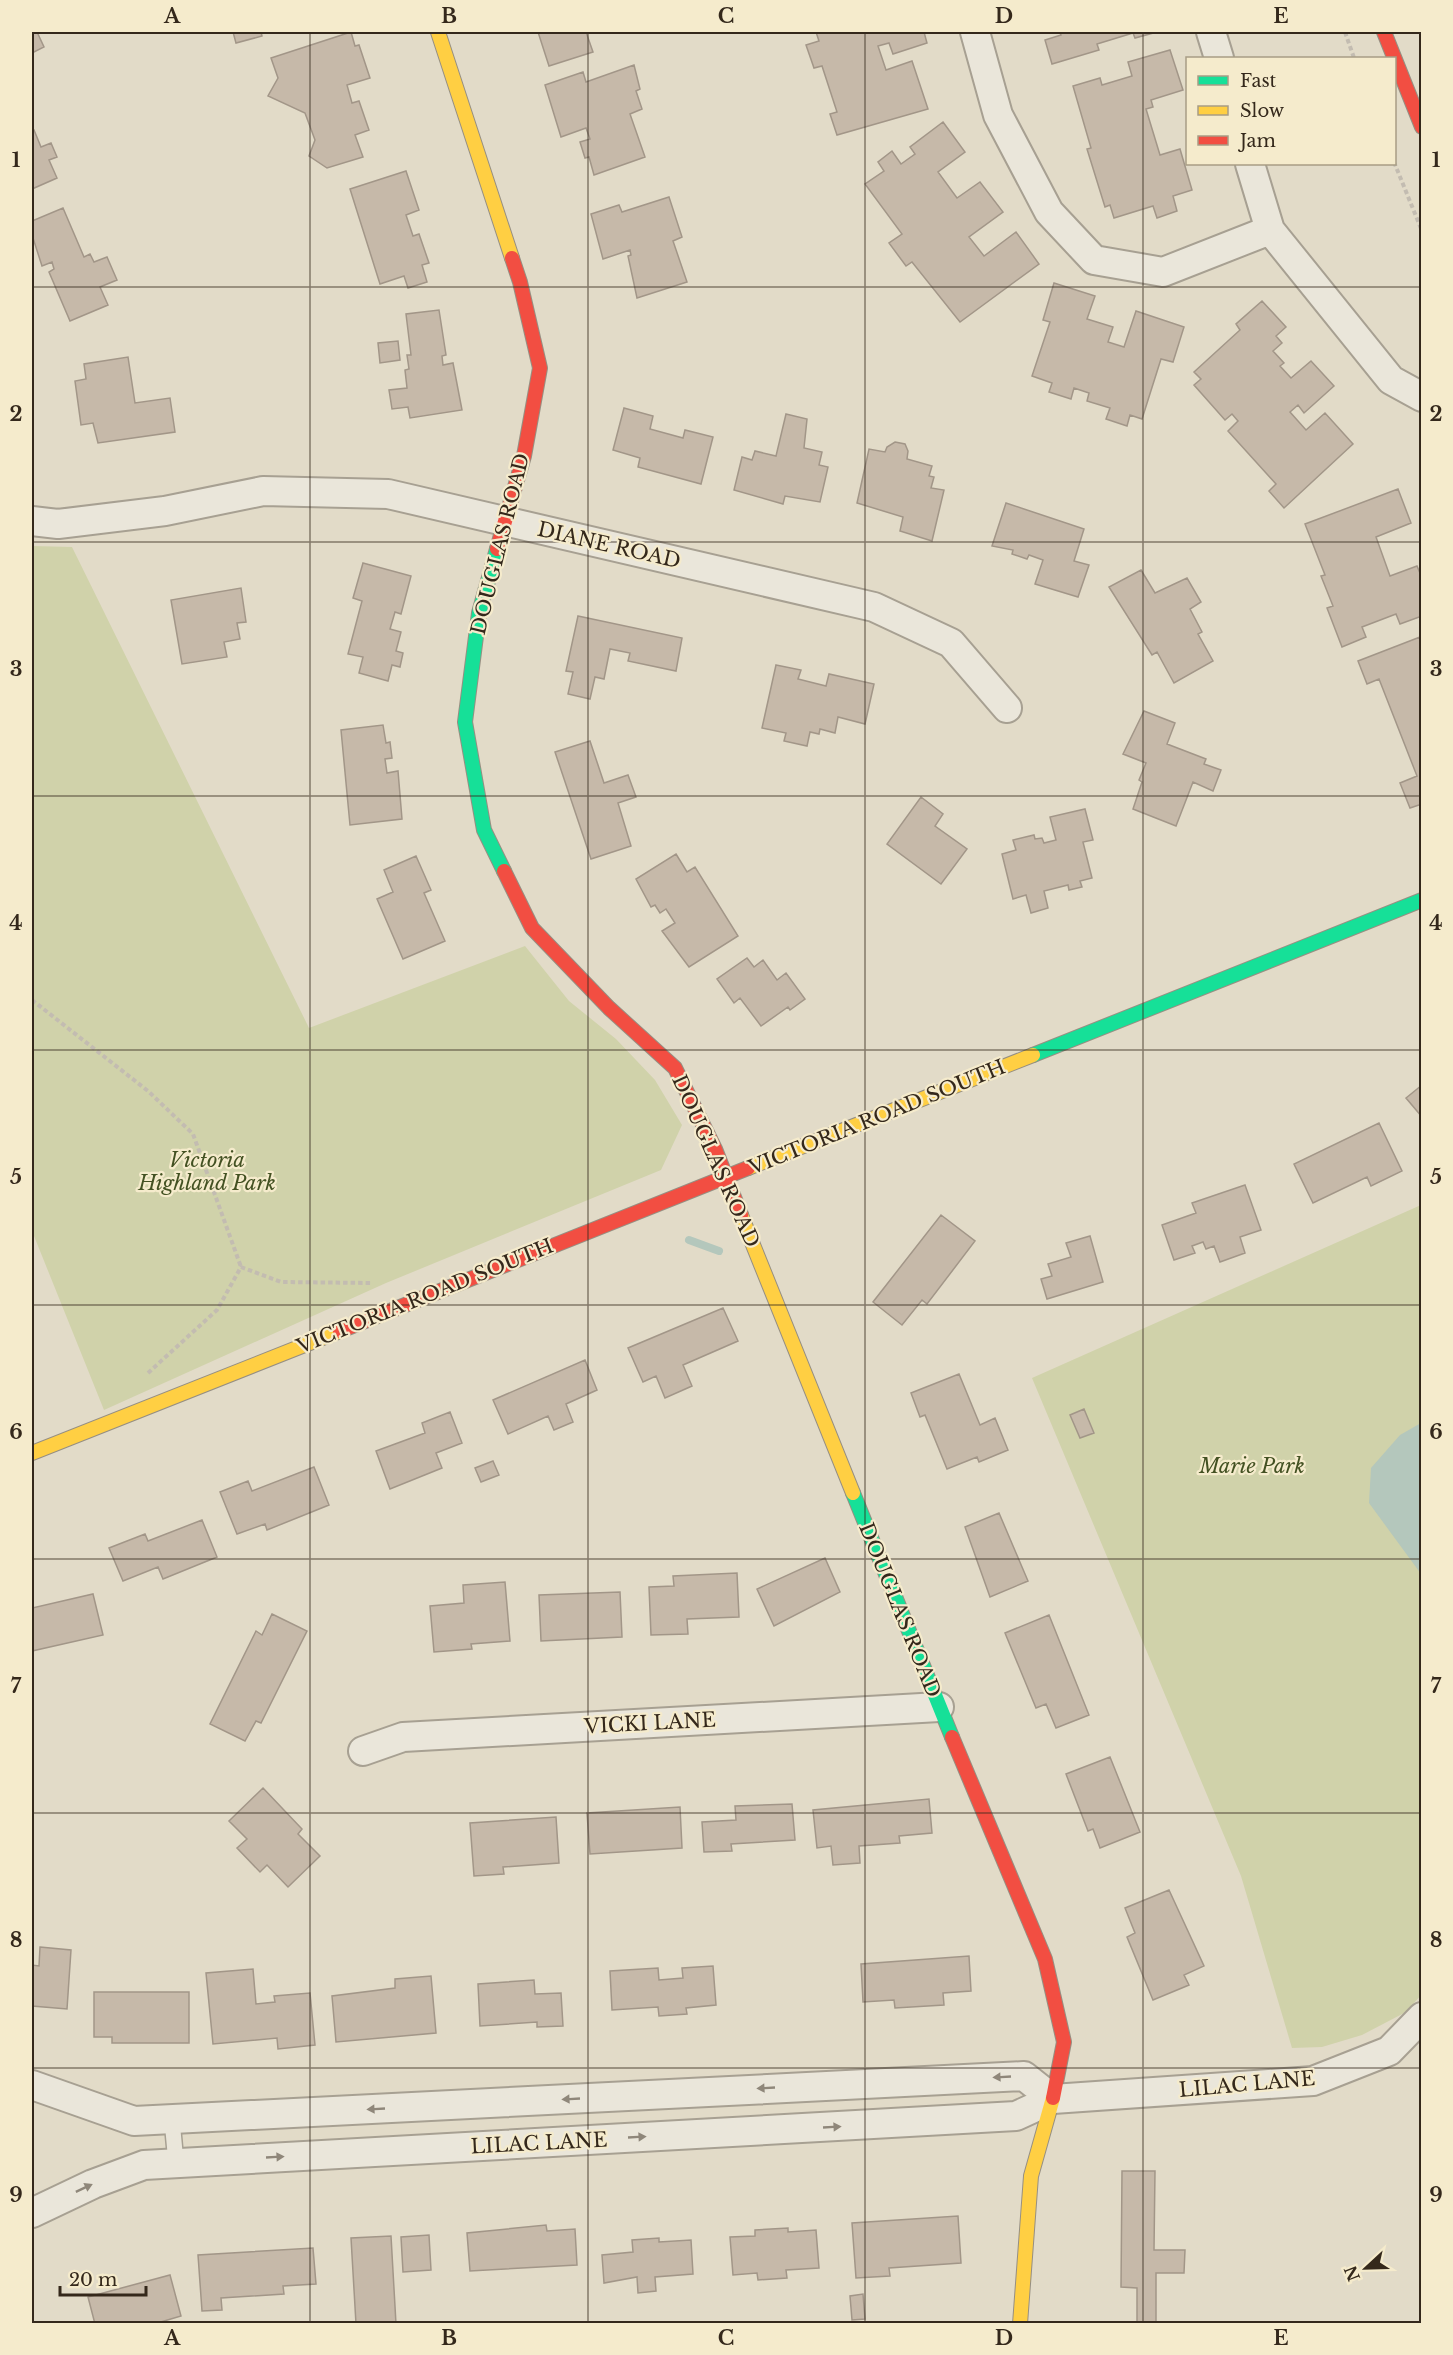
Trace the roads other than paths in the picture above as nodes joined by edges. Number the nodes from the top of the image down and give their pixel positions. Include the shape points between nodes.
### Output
1 (438, 32) edge
2 (975, 32) edge
3 (1211, 32) edge
4 (1384, 32) edge
5 (1219, 57) edge
6 (1394, 57) edge
7 (1396, 62) edge
8 (1422, 127) edge
9 (1250, 165) edge
10 (1270, 230) junction
11 (1422, 397) edge
12 (506, 520) junction
13 (32, 521) edge
14 (1007, 708) dead end
15 (1422, 900) edge
16 (726, 1177) junction
17 (32, 1453) edge
18 (939, 1707) junction
19 (363, 1751) dead end
20 (1422, 2017) edge
21 (32, 2085) edge
22 (1053, 2099) junction
23 (172, 2120) junction
24 (176, 2163) junction
25 (32, 2213) edge
26 (1020, 2324) edge

1 - 12 street, DOUGLAS ROAD via 520,282 540,368 524,456
2 - 10 street via 998,115 1049,212 1094,260 1163,272
3 - 5 street
4 - 6 street
7 - 8 street
9 - 10 street
10 - 11 street via 1391,380
12 - 13 street, DIANE ROAD via 388,494 263,491 165,511 58,524
12 - 14 street, DIANE ROAD via 874,607 951,643
12 - 16 street, DOUGLAS ROAD via 479,613 465,722 484,830 532,928 609,1008 675,1068
15 - 16 street, VICTORIA ROAD SOUTH
16 - 17 street, VICTORIA ROAD SOUTH
16 - 18 street, DOUGLAS ROAD
18 - 19 street, VICKI LANE via 403,1737
18 - 22 street, DOUGLAS ROAD via 1045,1959 1064,2042
20 - 22 street, LILAC LANE via 1389,2051 1313,2081
21 - 23 street via 134,2121
22 -> 23 street via 1024,2076
24 -> 22 street, LILAC LANE via 1016,2116
22 - 26 street, DOUGLAS ROAD via 1031,2176
23 - 24 lane
25 -> 24 street, LILAC LANE via 144,2164

